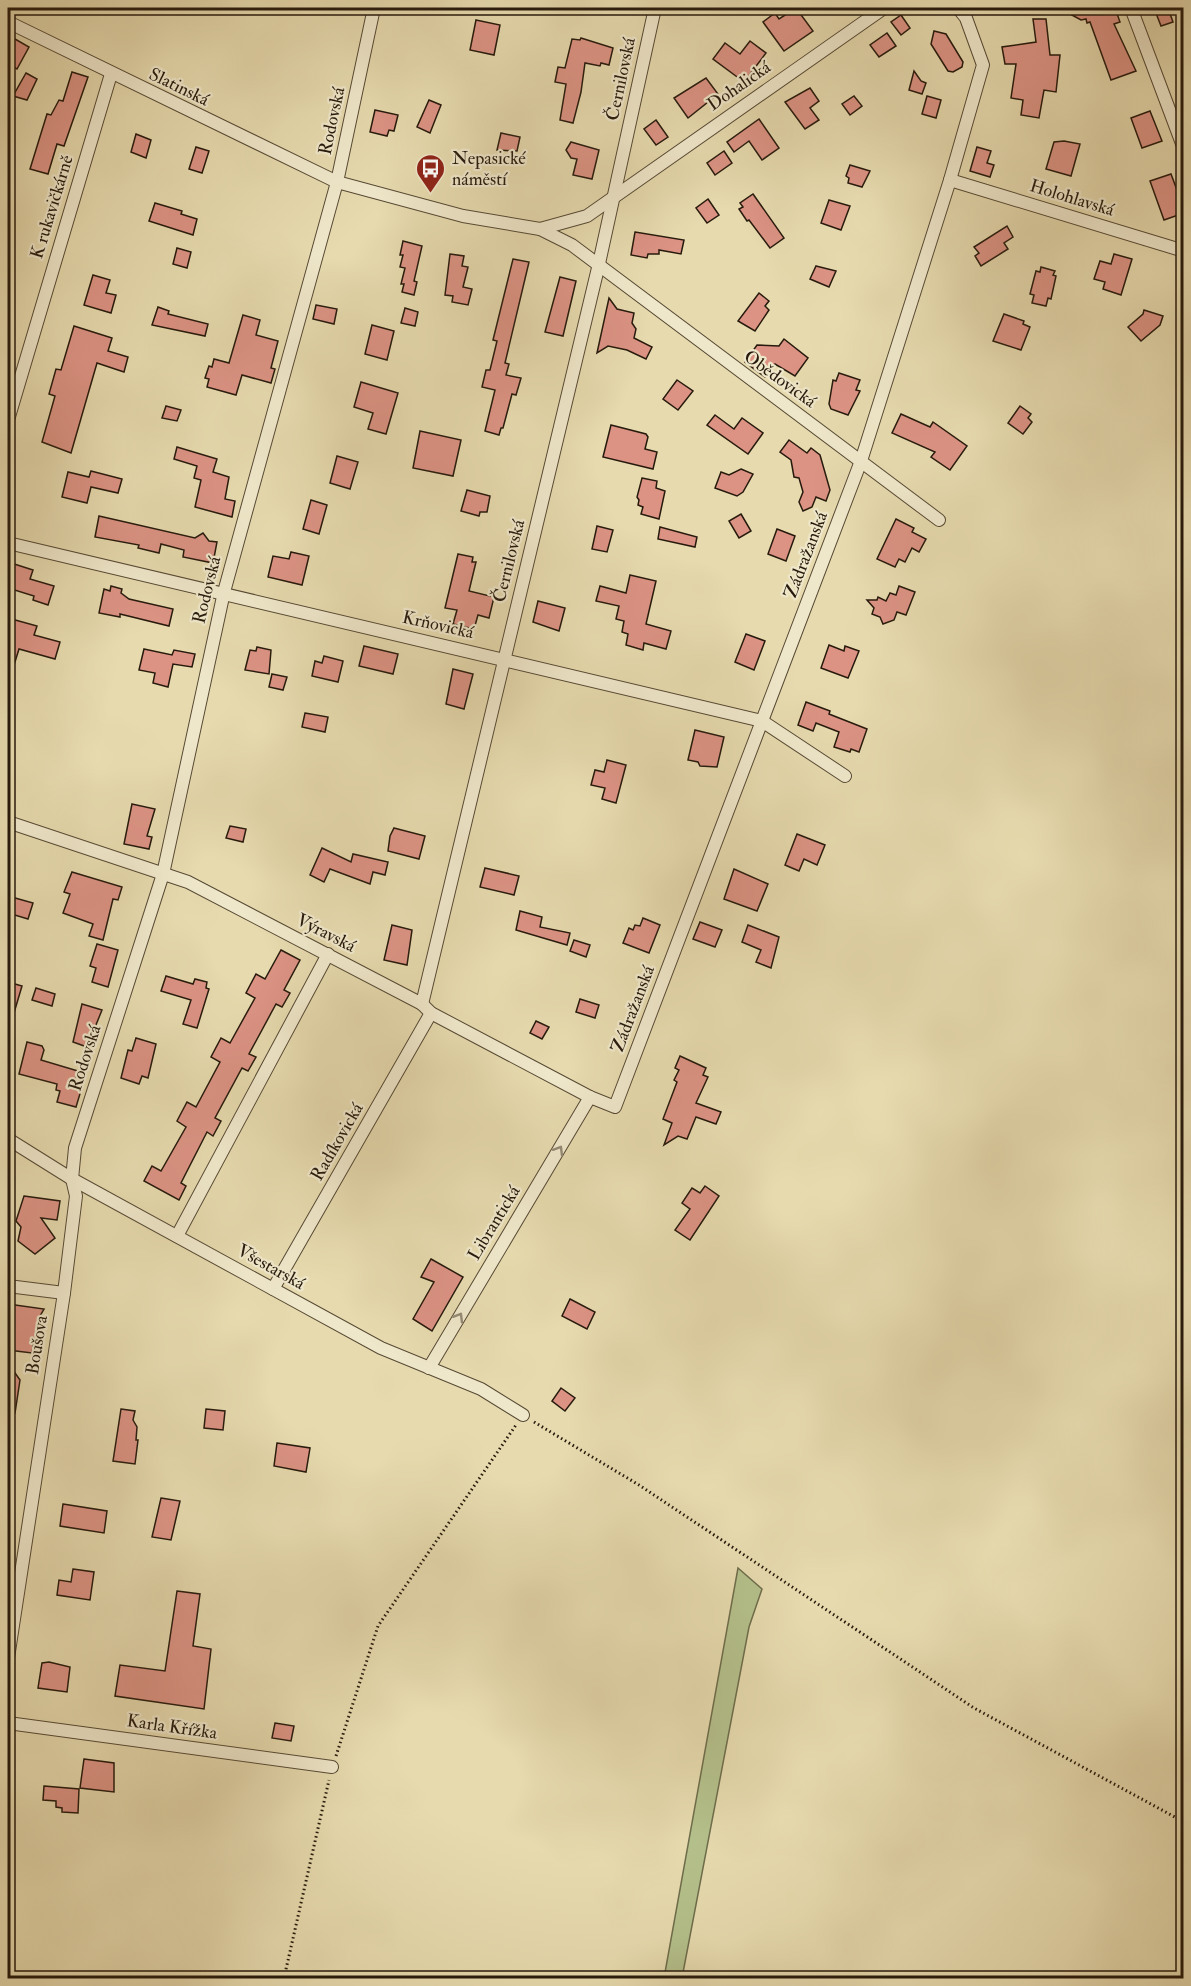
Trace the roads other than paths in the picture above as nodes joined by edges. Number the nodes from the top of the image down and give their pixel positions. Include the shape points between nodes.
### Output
1 (374, 8) edge
2 (655, 8) edge
3 (884, 8) edge
4 (958, 8) edge
5 (1131, 8) edge
6 (8, 22) edge
7 (111, 74) junction
8 (1184, 149) edge
9 (950, 180) junction
10 (337, 182) junction
11 (614, 194) junction
12 (540, 229) junction
13 (1184, 251) edge
14 (598, 268) junction
15 (8, 420) edge
16 (861, 461) junction
17 (939, 520) dead end
18 (8, 543) edge
19 (224, 592) junction
20 (504, 659) junction
21 (762, 721) junction
22 (845, 776) dead end
23 (8, 822) edge
24 (163, 874) junction
25 (328, 954) junction
26 (427, 1008) junction
27 (590, 1097) junction
28 (615, 1107) joint
29 (8, 1139) edge
30 (72, 1179) junction
31 (177, 1236) junction
32 (8, 1286) edge
33 (273, 1290) junction
34 (64, 1293) junction
35 (429, 1368) junction
36 (523, 1415) road end
37 (8, 1658) edge
38 (8, 1723) edge
39 (332, 1767) road end

1 - 10 street, Rodovská
2 - 11 street, Černilovská
3 - 11 street, Dohalická
4 - 9 street, Zádražanská via 966,18 983,65
5 - 8 street
6 - 7 street, Slatinská
7 - 10 street, Slatinská
7 - 15 street, K rukavičkárně
9 - 13 street, Holohlavská
9 - 16 street, Zádražanská
10 - 12 street via 463,216
10 - 19 street, Rodovská
11 - 12 street via 587,216
11 - 14 street
12 - 14 street via 572,245
14 - 16 street, Obědovická
14 - 20 street, Černilovská
16 - 17 street, Obědovická
16 - 21 street, Zádražanská
18 - 19 street, Krňovická
19 - 20 street, Krňovická
19 - 24 street, Rodovská
20 - 21 street, Krňovická
20 - 26 street, Černilovská
21 - 22 street, Krňovická
21 - 28 street, Zádražanská
23 - 24 street, Výravská
24 - 25 street, Výravská via 188,882
24 - 30 street, Rodovská via 75,1148
25 - 26 street, Výravská
25 - 31 street
26 - 27 street, Výravská
26 - 33 street, Radíkovická
27 - 28 street, Výravská
35 -> 27 street, Librantická
29 - 30 street, Všestarská
30 - 31 street, Všestarská
30 - 34 street, Boušova via 76,1196
31 - 33 street, Všestarská
32 - 34 street
33 - 35 street, Všestarská via 381,1348
34 - 37 street, Boušova
35 - 36 street, Všestarská via 481,1389
38 - 39 street, Karla Křížka

